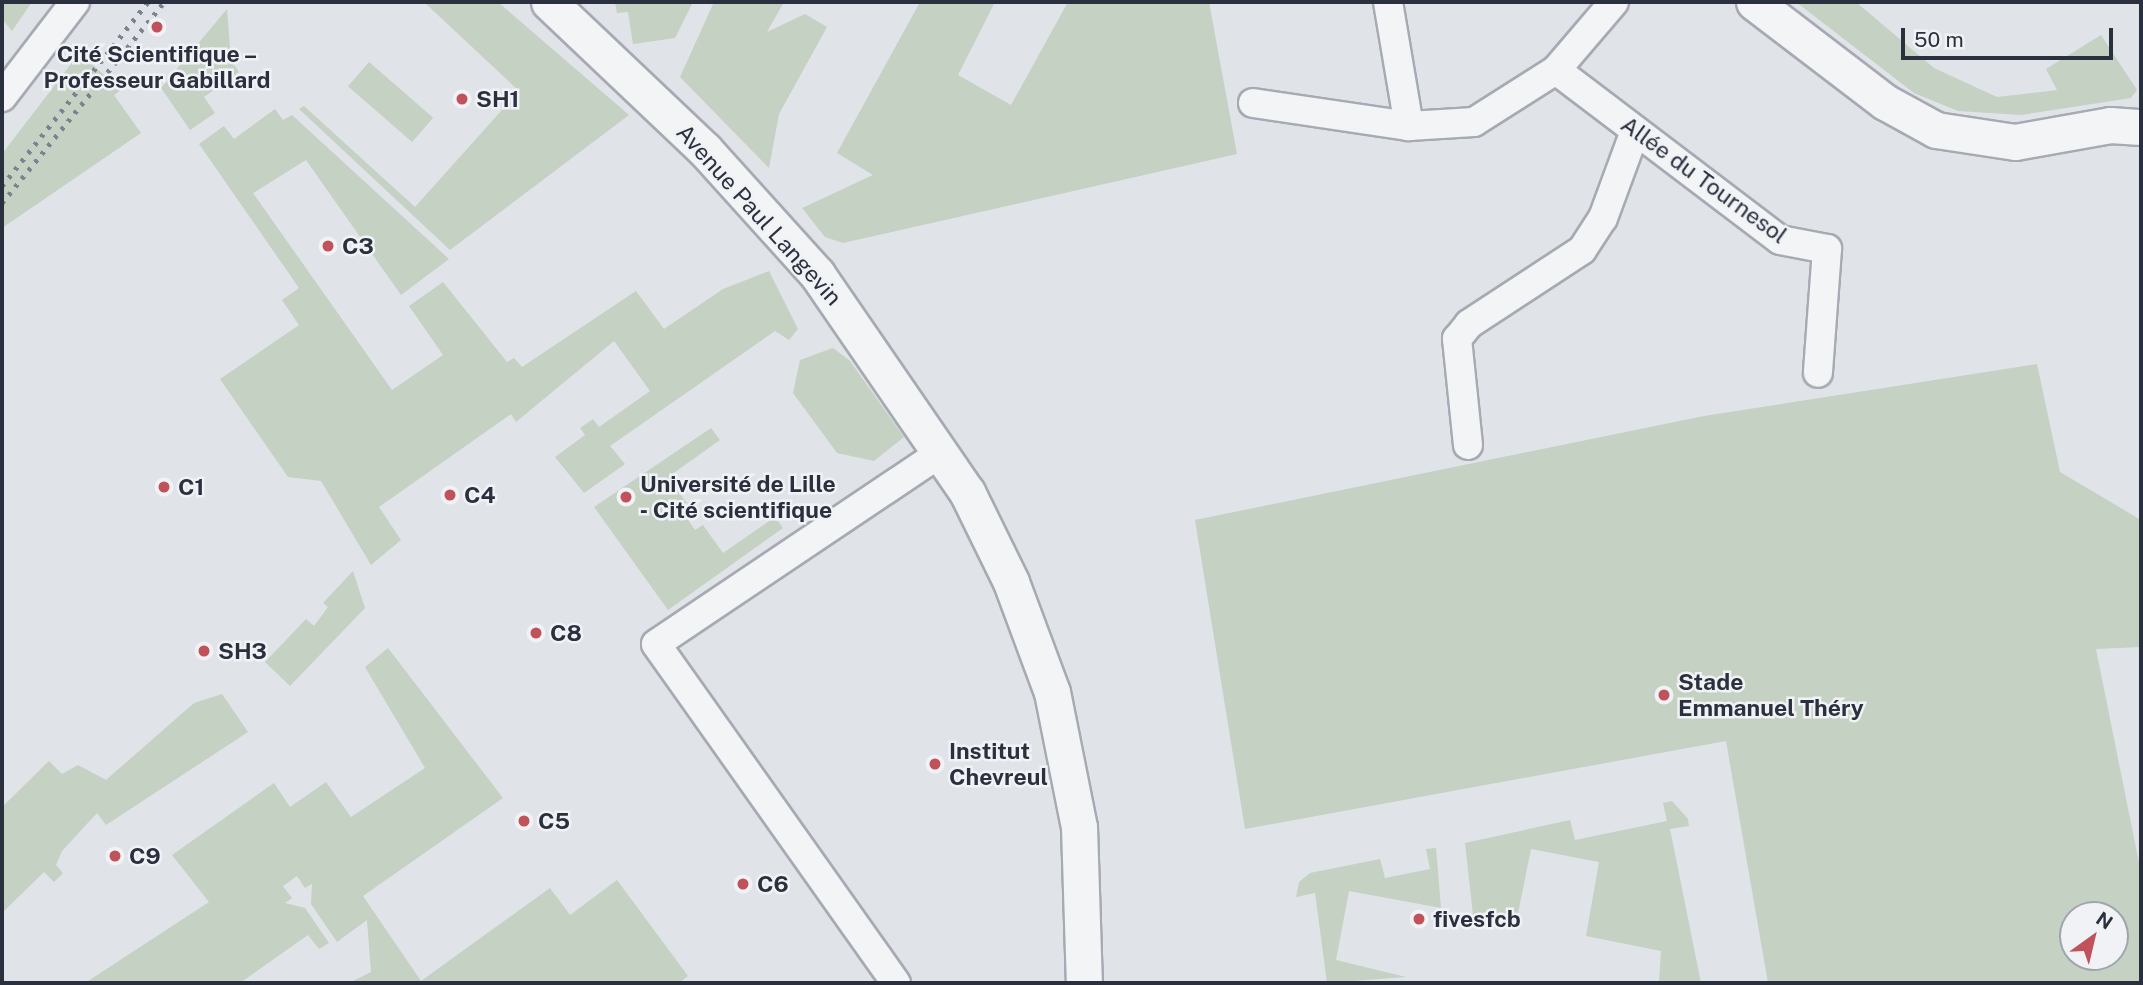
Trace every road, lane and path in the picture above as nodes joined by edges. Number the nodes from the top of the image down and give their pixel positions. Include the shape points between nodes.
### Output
1 (75, 2) edge
2 (549, 2) edge
3 (1409, 2) edge
4 (1614, 2) edge
5 (1754, 2) edge
6 (1391, 14) edge
7 (1556, 70) junction
8 (2, 97) edge
9 (1254, 103) dead end
10 (1409, 126) junction
11 (2141, 127) edge
12 (1635, 131) junction
13 (1818, 373) dead end
14 (1468, 445) dead end
15 (942, 452) junction
16 (896, 983) edge
17 (1084, 983) edge

1 - 8 street
2 - 15 street, Avenue Paul Langevin via 653,97 779,229 835,296
3 - 6 street
4 - 7 street
5 - 11 street via 1885,102 1936,130 2015,142 2110,125
6 - 10 street
7 - 10 street via 1474,122
7 - 12 street, Allée du Tournesol
9 - 10 street
12 - 13 street, Allée du Tournesol via 1780,240 1827,249
12 - 14 street via 1611,201 1582,250 1469,324 1457,339
15 - 16 street via 656,644
15 - 17 street, Avenue Paul Langevin via 992,541 1052,692 1079,827

